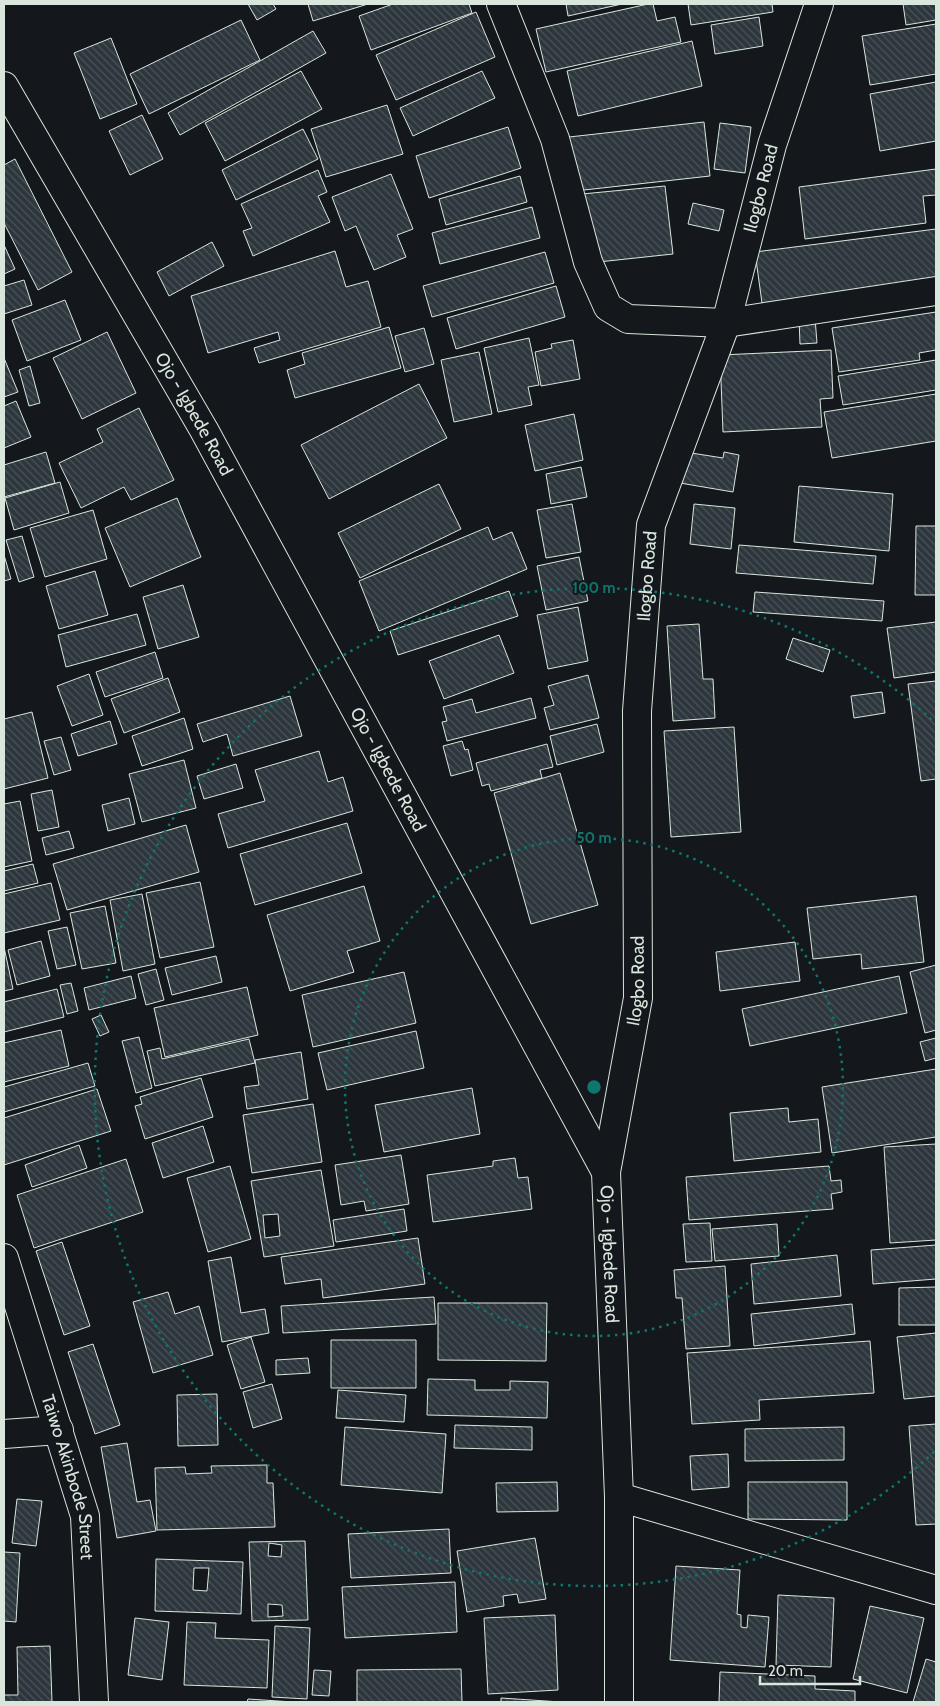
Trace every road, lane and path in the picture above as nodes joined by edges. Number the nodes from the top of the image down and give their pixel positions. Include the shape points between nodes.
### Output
1 (501, 4) edge
2 (819, 4) edge
3 (4, 86) edge
4 (936, 291) edge
5 (726, 323) junction
6 (606, 1172) junction
7 (4, 1258) edge
8 (59, 1430) junction
9 (4, 1434) edge
10 (619, 1497) junction
11 (936, 1590) edge
12 (94, 1702) edge
13 (619, 1702) edge

1 - 5 main road via 555,139 588,262 608,307 628,320
2 - 5 main road, Ilogbo Road via 772,145
3 - 6 main road, Ojo - Igbede Road via 204,430
4 - 5 main road
5 - 6 main road, Ilogbo Road via 651,525 637,711 638,998
6 - 10 main road, Ojo - Igbede Road
7 - 8 main road, Taiwo Akinbode Street
8 - 9 main road
8 - 12 main road, Taiwo Akinbode Street via 85,1516
10 - 11 main road
10 - 13 main road, Ojo - Igbede Road

